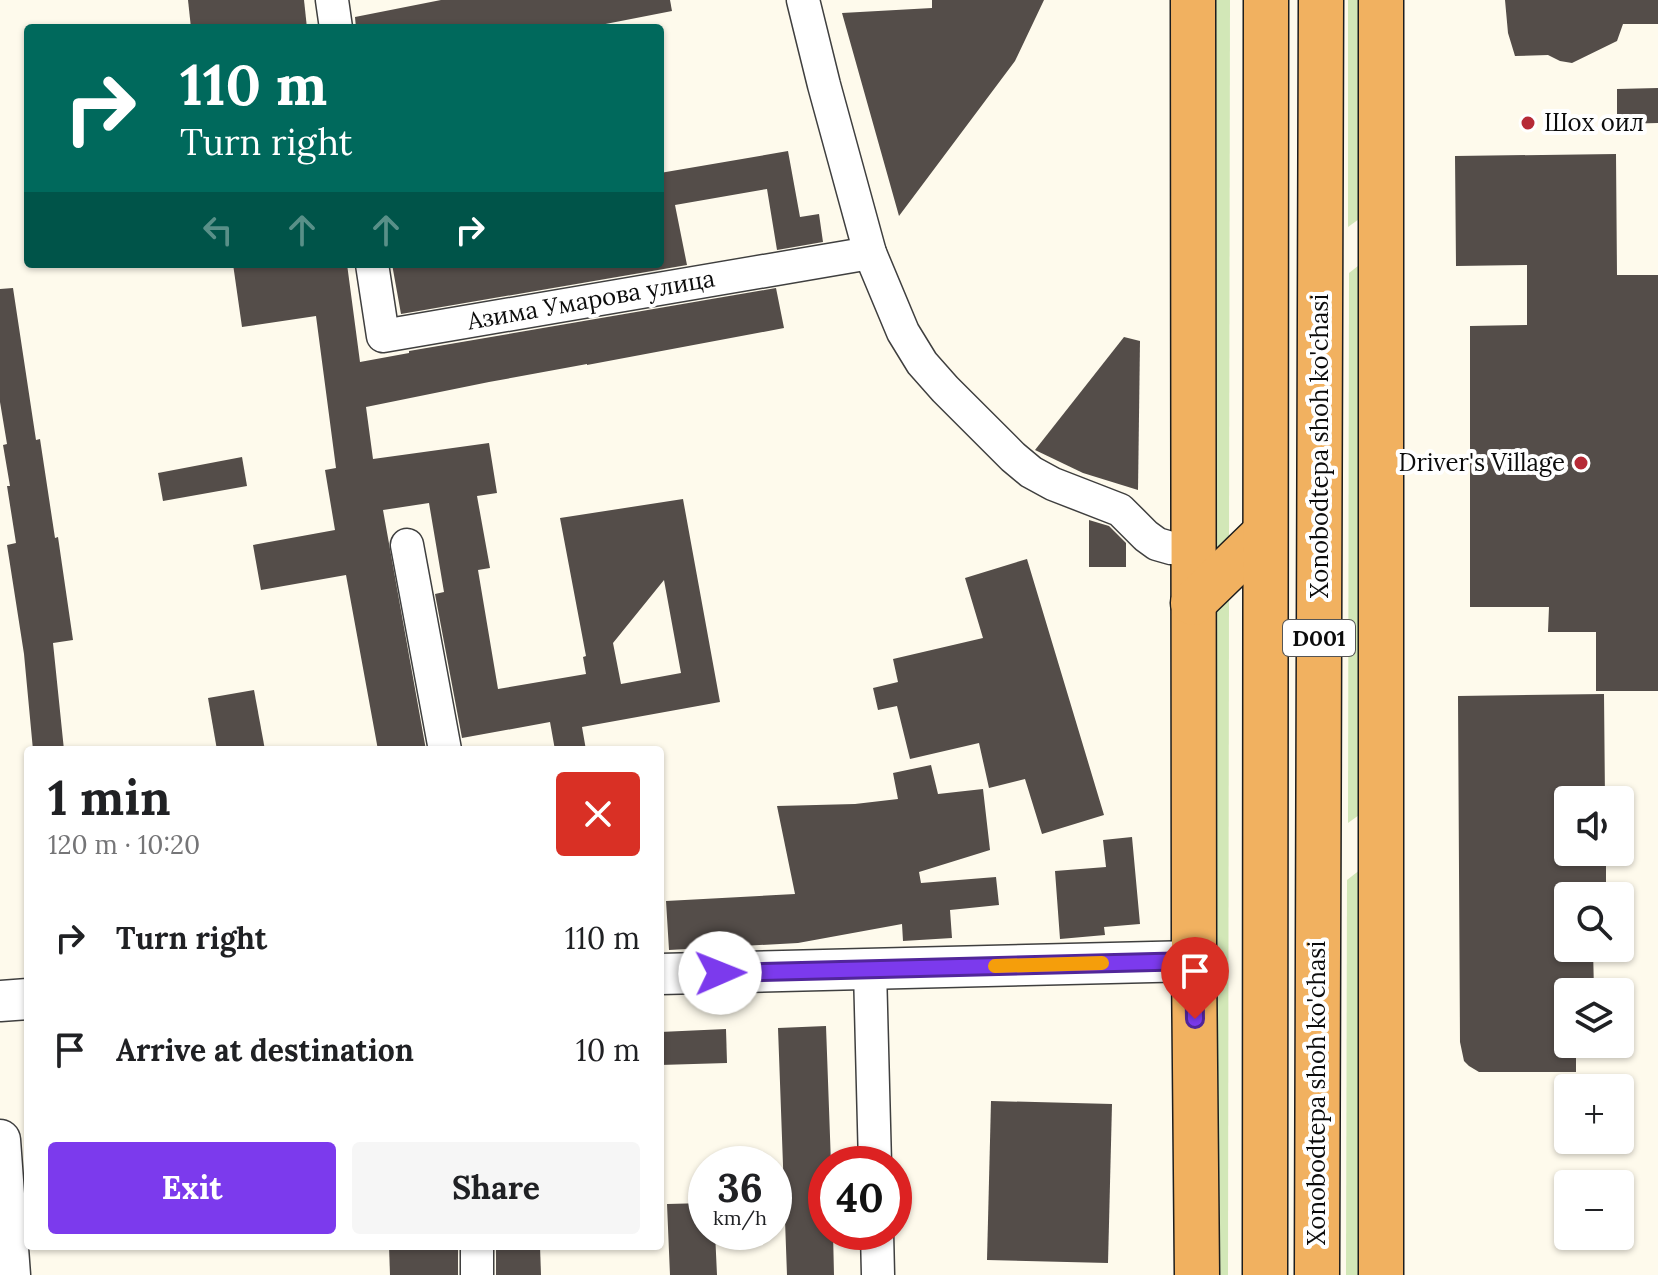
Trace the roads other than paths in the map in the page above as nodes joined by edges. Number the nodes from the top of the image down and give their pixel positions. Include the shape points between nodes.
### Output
1 (803, 0) edge
2 (1193, 0) edge
3 (1266, 0) edge
4 (1321, 0) edge
5 (1381, 0) edge
6 (1381, 208) junction
7 (870, 253) junction
8 (373, 268) edge
9 (1320, 294) junction
10 (1265, 533) junction
11 (407, 545) dead end
12 (1193, 549) junction
13 (1193, 603) junction
14 (444, 746) edge
15 (1381, 808) junction
16 (1318, 909) junction
17 (1194, 961) junction
18 (870, 970) junction
19 (664, 974) edge
20 (24, 999) edge
21 (0, 1001) edge
22 (0, 1140) edge
23 (875, 1146) edge
24 (477, 1250) edge
25 (877, 1250) edge
26 (10, 1275) edge
27 (477, 1275) edge
28 (878, 1275) edge
29 (1197, 1275) edge
30 (1265, 1275) edge
31 (1317, 1275) edge
32 (1381, 1275) edge

1 - 7 street
2 - 12 highway
3 - 10 highway, D001
4 - 9 highway, Xonobodtepa shoh ko'chasi / D001
5 - 6 highway
6 - 9 highway
6 - 15 highway
7 - 8 street, Азима Умарова улица via 383,336
7 - 12 street via 922,363 1013,457 1053,484 1120,510 1157,544
9 - 16 highway, Xonobodtepa shoh ko'chasi / D001
10 - 13 highway
10 - 30 highway, D001
11 - 14 street
12 - 13 highway
13 - 17 highway
15 - 16 highway
15 - 32 highway
16 - 31 highway, Xonobodtepa shoh ko'chasi / D001
17 - 18 street
17 - 29 highway
18 - 19 street
18 - 23 street
20 - 21 street
22 - 26 street
24 - 27 street
25 - 28 street

